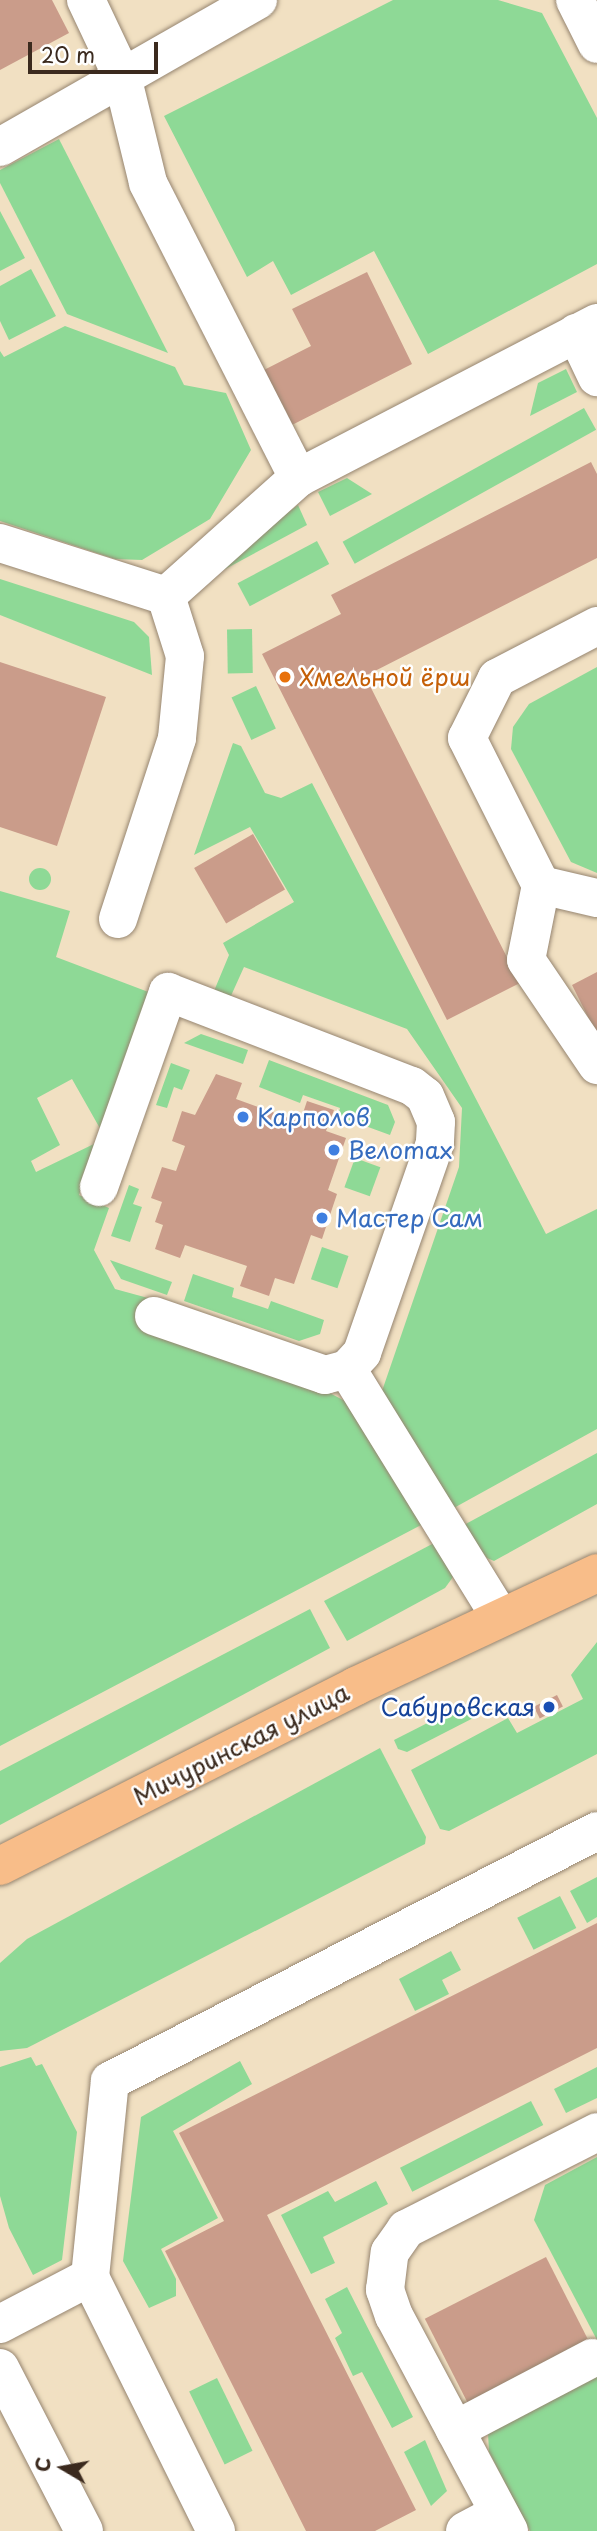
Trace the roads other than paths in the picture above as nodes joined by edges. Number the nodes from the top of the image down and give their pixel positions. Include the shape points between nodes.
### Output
1 (86, 0) edge
2 (258, 0) edge
3 (575, 0) edge
4 (597, 44) edge
5 (122, 76) junction
6 (0, 147) edge
7 (587, 328) edge
8 (597, 377) edge
9 (298, 478) junction
10 (0, 543) edge
11 (166, 596) junction
12 (597, 626) edge
13 (541, 885) junction
14 (597, 898) edge
15 (118, 919) dead end
16 (597, 1065) edge
17 (99, 1187) dead end
18 (154, 1315) dead end
19 (347, 1369) junction
20 (597, 1573) edge
21 (500, 1617) junction
22 (597, 1831) edge
23 (0, 1866) edge
24 (597, 2132) edge
25 (90, 2277) junction
26 (0, 2323) edge
27 (592, 2358) dead end
28 (0, 2368) edge
29 (455, 2430) junction
30 (504, 2522) edge
31 (84, 2531) edge
32 (216, 2531) edge
33 (465, 2531) edge

1 - 5 street
2 - 5 street
3 - 4 street
5 - 6 street
5 - 9 street via 148,183
7 - 8 street
7 - 9 street
9 - 11 street
10 - 11 street
11 - 15 street via 185,656 177,738
12 - 13 street via 497,678 467,738
13 - 14 street
13 - 16 street via 526,960
17 - 19 street via 168,992 412,1086 432,1106 435,1143 362,1353
18 - 19 street via 326,1375
19 - 21 street
20 - 21 main road, Мичуринская улица
21 - 23 main road, Мичуринская улица
22 - 25 street via 110,2081
24 - 29 street via 406,2229 390,2252 385,2290 394,2316
25 - 26 street
25 - 32 street
27 - 29 street
28 - 31 street
29 - 30 street
30 - 33 street

